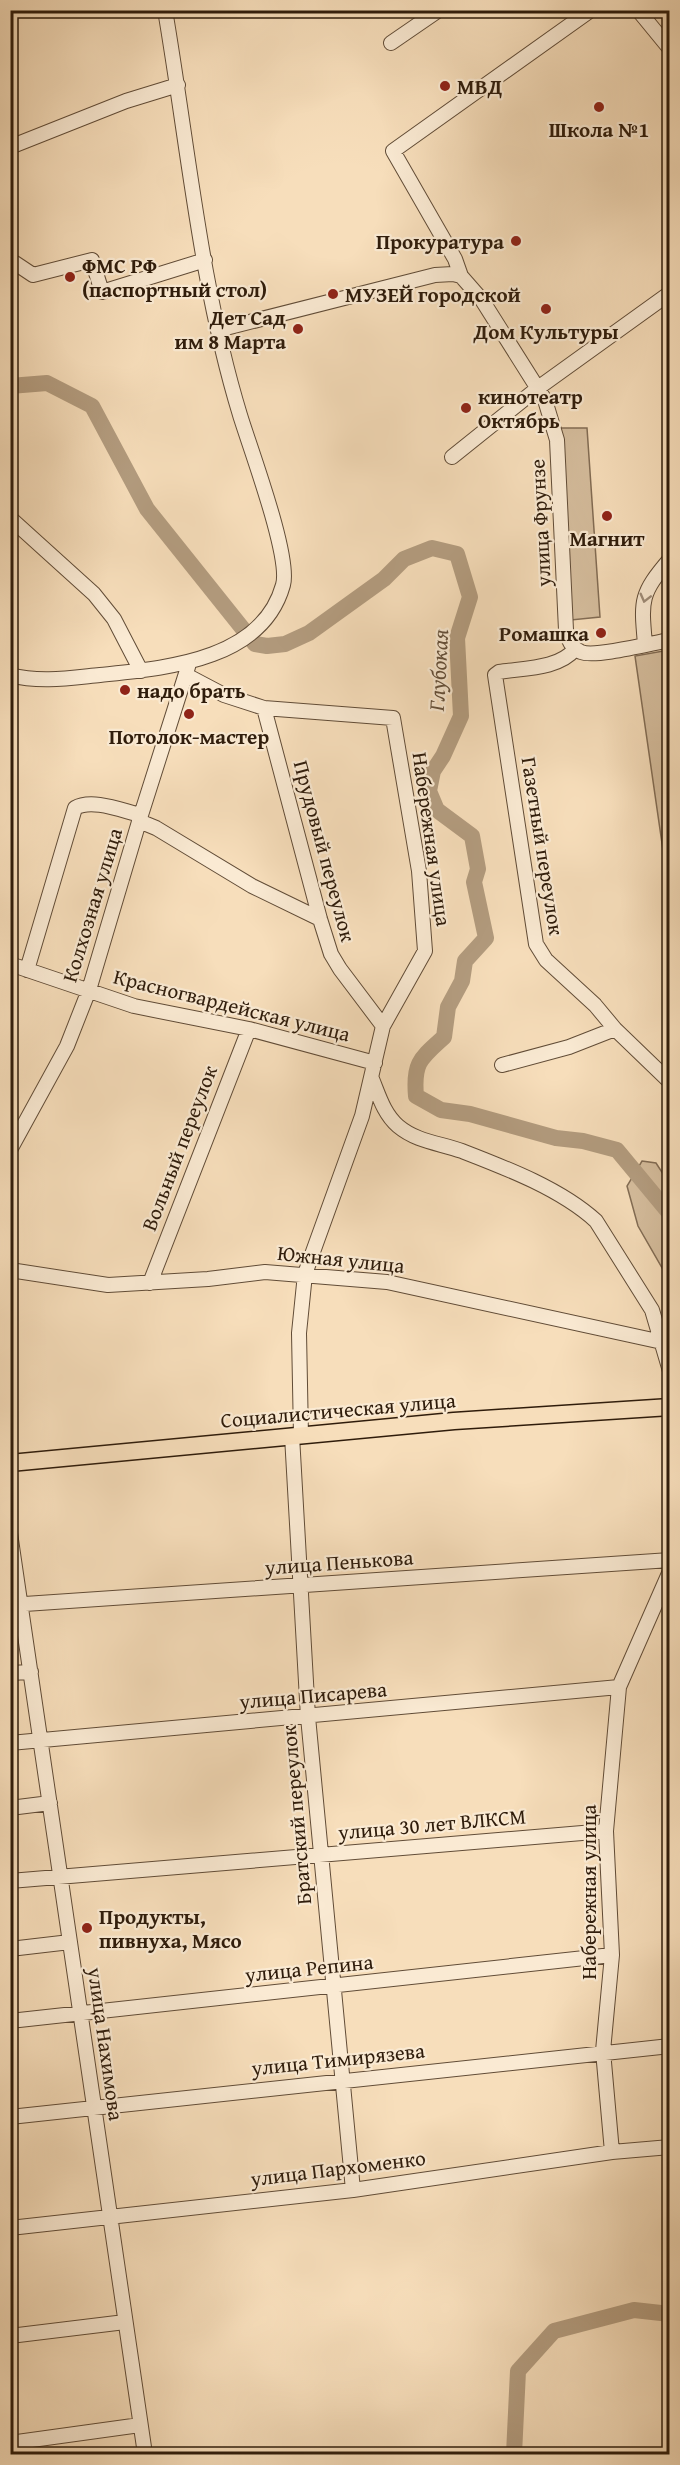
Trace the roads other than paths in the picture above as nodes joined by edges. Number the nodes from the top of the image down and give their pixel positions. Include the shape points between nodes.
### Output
1 (165, 10) edge
2 (439, 10) edge
3 (591, 10) edge
4 (638, 10) edge
5 (391, 43) dead end
6 (669, 49) edge
7 (178, 85) junction
8 (10, 147) edge
9 (205, 261) junction
10 (15, 263) dead end
11 (461, 276) junction
12 (668, 296) edge
13 (218, 330) junction
14 (538, 388) junction
15 (452, 457) dead end
16 (10, 518) edge
17 (669, 559) edge
18 (669, 640) edge
19 (645, 644) junction
20 (575, 648) junction
21 (188, 668) junction
22 (141, 670) junction
23 (10, 675) edge
24 (264, 708) junction
25 (140, 818) junction
26 (320, 920) junction
27 (10, 964) edge
28 (27, 970) junction
29 (89, 990) junction
30 (383, 1026) junction
31 (249, 1029) junction
32 (615, 1029) junction
33 (375, 1063) junction
34 (502, 1065) dead end
35 (372, 1079) junction
36 (669, 1082) edge
37 (10, 1150) edge
38 (10, 1270) edge
39 (305, 1274) junction
40 (150, 1283) junction
41 (662, 1342) junction
42 (669, 1371) edge
43 (669, 1407) edge
44 (297, 1436) junction
45 (10, 1463) edge
46 (10, 1533) edge
47 (669, 1560) edge
48 (669, 1571) edge
49 (301, 1585) junction
50 (16, 1605) edge
51 (31, 1672) junction
52 (10, 1673) edge
53 (620, 1688) junction
54 (308, 1717) junction
55 (41, 1740) junction
56 (10, 1743) edge
57 (50, 1803) junction
58 (10, 1808) edge
59 (606, 1831) junction
60 (321, 1854) junction
61 (60, 1876) junction
62 (10, 1881) edge
63 (70, 1942) junction
64 (10, 1949) edge
65 (612, 1955) junction
66 (334, 1986) junction
67 (81, 2015) junction
68 (10, 2021) edge
69 (669, 2046) edge
70 (603, 2051) junction
71 (343, 2080) junction
72 (94, 2107) junction
73 (10, 2117) edge
74 (669, 2147) edge
75 (612, 2152) junction
76 (353, 2190) junction
77 (110, 2216) junction
78 (10, 2228) edge
79 (125, 2322) junction
80 (10, 2336) edge
81 (140, 2425) junction
82 (10, 2442) edge
83 (145, 2454) edge

1 - 7 street
2 - 5 street
3 - 11 street, улица Фрунзе via 393,151
4 - 6 street
7 - 8 street
7 - 9 street
9 - 10 street via 102,292 92,260 33,274
9 - 13 street
11 - 13 street via 419,279
11 - 14 street, улица Фрунзе via 482,300
12 - 14 street
13 - 21 street via 282,553 284,583 276,604 259,625
14 - 15 street
14 - 20 street, улица Фрунзе via 548,406 557,440 566,630
16 - 22 street via 94,594 114,619
17 -> 19 street via 644,597
18 - 19 street
19 - 20 street via 595,653
20 - 32 street, Газетный переулок via 554,663 495,675 536,944 546,960
21 - 22 street
21 - 24 street via 224,695
21 - 25 street, Колхозная улица
22 - 23 street via 35,680
24 - 26 street, Прудовый переулок
24 - 30 street, Набережная улица via 393,718 419,871 426,941 421,962
25 - 26 street via 280,902
25 - 28 street via 100,805 75,808
25 - 29 street, Колхозная улица
26 - 30 street, Прудовый переулок via 331,954
27 - 28 street, Красногвардейская улица
28 - 29 street, Красногвардейская улица
29 - 31 street, Красногвардейская улица via 135,1006
29 - 37 street, Колхозная улица via 67,1046
30 - 33 street, Набережная улица
31 - 33 street, Красногвардейская улица
31 - 40 street, Вольный переулок
32 - 34 street via 569,1047
32 - 36 street, Газетный переулок
33 - 35 street, Братский переулок
35 - 39 street, Братский переулок
35 - 41 street via 388,1115 409,1134 460,1150 538,1184 596,1221 645,1296
38 - 40 street, Южная улица via 108,1285
39 - 40 street, Южная улица via 266,1272
39 - 41 street, Южная улица via 387,1282
39 - 44 street, Братский переулок via 299,1333
41 - 42 street
43 - 44 main road, Социалистическая улица
44 - 45 main road, Социалистическая улица
44 - 49 street, Братский переулок
46 - 50 street, улица Нахимова
47 - 49 street, улица Пенькова
48 - 53 street, Набережная улица
49 - 50 street, улица Пенькова
49 - 54 street, Братский переулок
50 - 51 street, улица Нахимова
51 - 52 street
51 - 55 street, улица Нахимова
53 - 54 street, улица Писарева
53 - 59 street, Набережная улица
54 - 55 street, улица Писарева
54 - 60 street, Братский переулок
55 - 56 street, улица Писарева
55 - 57 street, улица Нахимова
57 - 58 street
57 - 61 street, улица Нахимова
59 - 60 street, улица 30 лет ВЛКСМ
59 - 65 street, Набережная улица
60 - 61 street, улица 30 лет ВЛКСМ
60 - 66 street, Братский переулок
61 - 62 street, улица 30 лет ВЛКСМ
61 - 63 street, улица Нахимова
63 - 64 street
63 - 67 street, улица Нахимова
65 - 66 street, улица Репина
65 - 70 street, Набережная улица
66 - 67 street, улица Репина
66 - 71 street, Братский переулок
67 - 68 street, улица Репина
67 - 72 street, улица Нахимова
69 - 70 street, улица Тимирязева
70 - 71 street, улица Тимирязева
70 - 75 street, Набережная улица
71 - 72 street, улица Тимирязева
71 - 76 street, Братский переулок
72 - 73 street, улица Тимирязева
72 - 77 street, улица Нахимова
74 - 75 street, улица Пархоменко
75 - 76 street, улица Пархоменко
76 - 77 street, улица Пархоменко
77 - 78 street, улица Пархоменко
77 - 79 street, улица Нахимова
79 - 80 street
79 - 81 street, улица Нахимова
81 - 82 street
81 - 83 street, улица Нахимова

